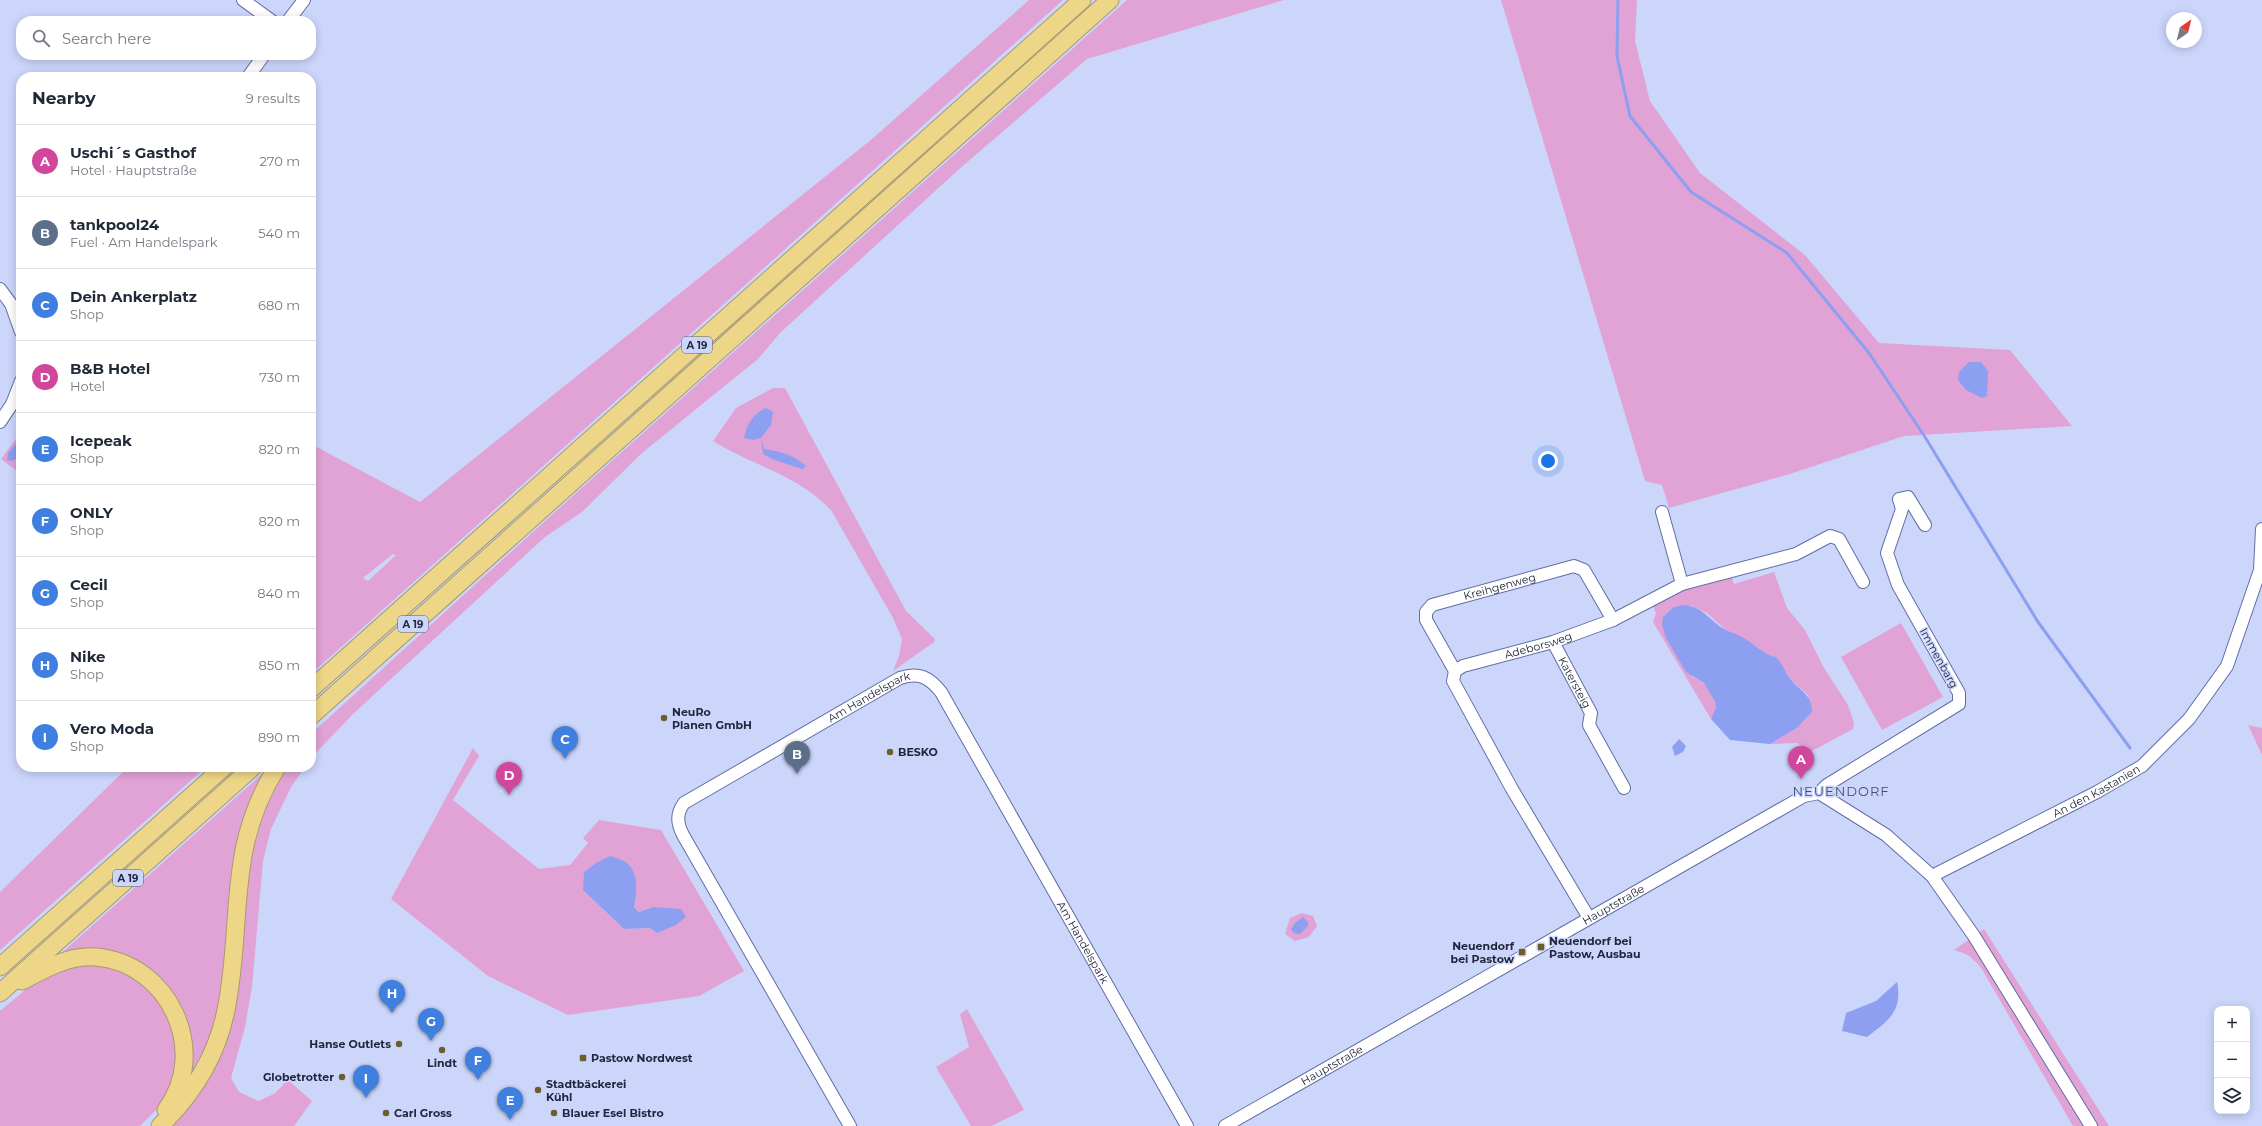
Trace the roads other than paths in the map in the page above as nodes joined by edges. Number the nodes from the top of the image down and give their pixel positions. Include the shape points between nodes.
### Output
1 (243, 0) edge
2 (304, 0) edge
3 (1082, 0) edge
4 (1110, 0) edge
5 (265, 16) edge
6 (292, 16) edge
7 (260, 60) edge
8 (252, 72) edge
9 (0, 289) edge
10 (16, 318) edge
11 (16, 394) edge
12 (0, 422) edge
13 (1662, 512) dead end
14 (1925, 526) dead end
15 (2262, 529) edge
16 (1863, 582) dead end
17 (1682, 584) junction
18 (1613, 620) junction
19 (1553, 642) junction
20 (1456, 671) junction
21 (316, 685) edge
22 (316, 712) edge
23 (218, 772) edge
24 (247, 772) edge
25 (274, 772) edge
26 (1624, 788) dead end
27 (1819, 793) junction
28 (1932, 876) junction
29 (1589, 918) junction
30 (0, 967) edge
31 (2, 992) edge
32 (150, 1126) edge
33 (160, 1126) edge
34 (850, 1126) edge
35 (1187, 1126) edge
36 (1225, 1126) edge
37 (2091, 1126) edge

1 - 5 street
2 - 6 street
3 - 21 highway, A 19
4 - 22 highway, A 19
7 - 8 street
9 - 10 street via 11,304
11 - 12 street
13 - 17 street
14 - 27 street, Immenbarg via 1908,497 1899,499 1902,509 1886,554 1898,585 1959,693 1959,704 1827,785
15 - 28 street, An den Kastanien via 2260,570 2227,666 2189,720 2142,766 2097,792
16 - 17 street, Adeborsweg via 1839,539 1830,536 1796,554
17 - 18 street, Adeborsweg
18 - 19 street, Adeborsweg
18 - 20 street, Kreihgenweg via 1584,570 1574,566 1432,605 1426,612 1426,620
19 - 20 street, Adeborsweg via 1463,666
19 - 26 street, Katersteig via 1591,712 1589,725
20 - 29 street via 1453,682 1512,789
23 - 30 highway, A 19
24 - 31 highway, A 19
25 - 33 highway via 261,795 246,834 238,881 231,983 220,1032 200,1078
27 - 28 street via 1886,835
27 - 29 street, Hauptstraße via 1804,796
28 - 37 street via 1979,945
29 - 36 street, Hauptstraße
31 - 32 highway via 56,963 75,958 95,957 127,965 156,985 175,1011 182,1029 184,1061 174,1100
34 - 35 street, Am Handelspark via 683,835 678,816 684,803 900,678 918,674 926,677 941,692

